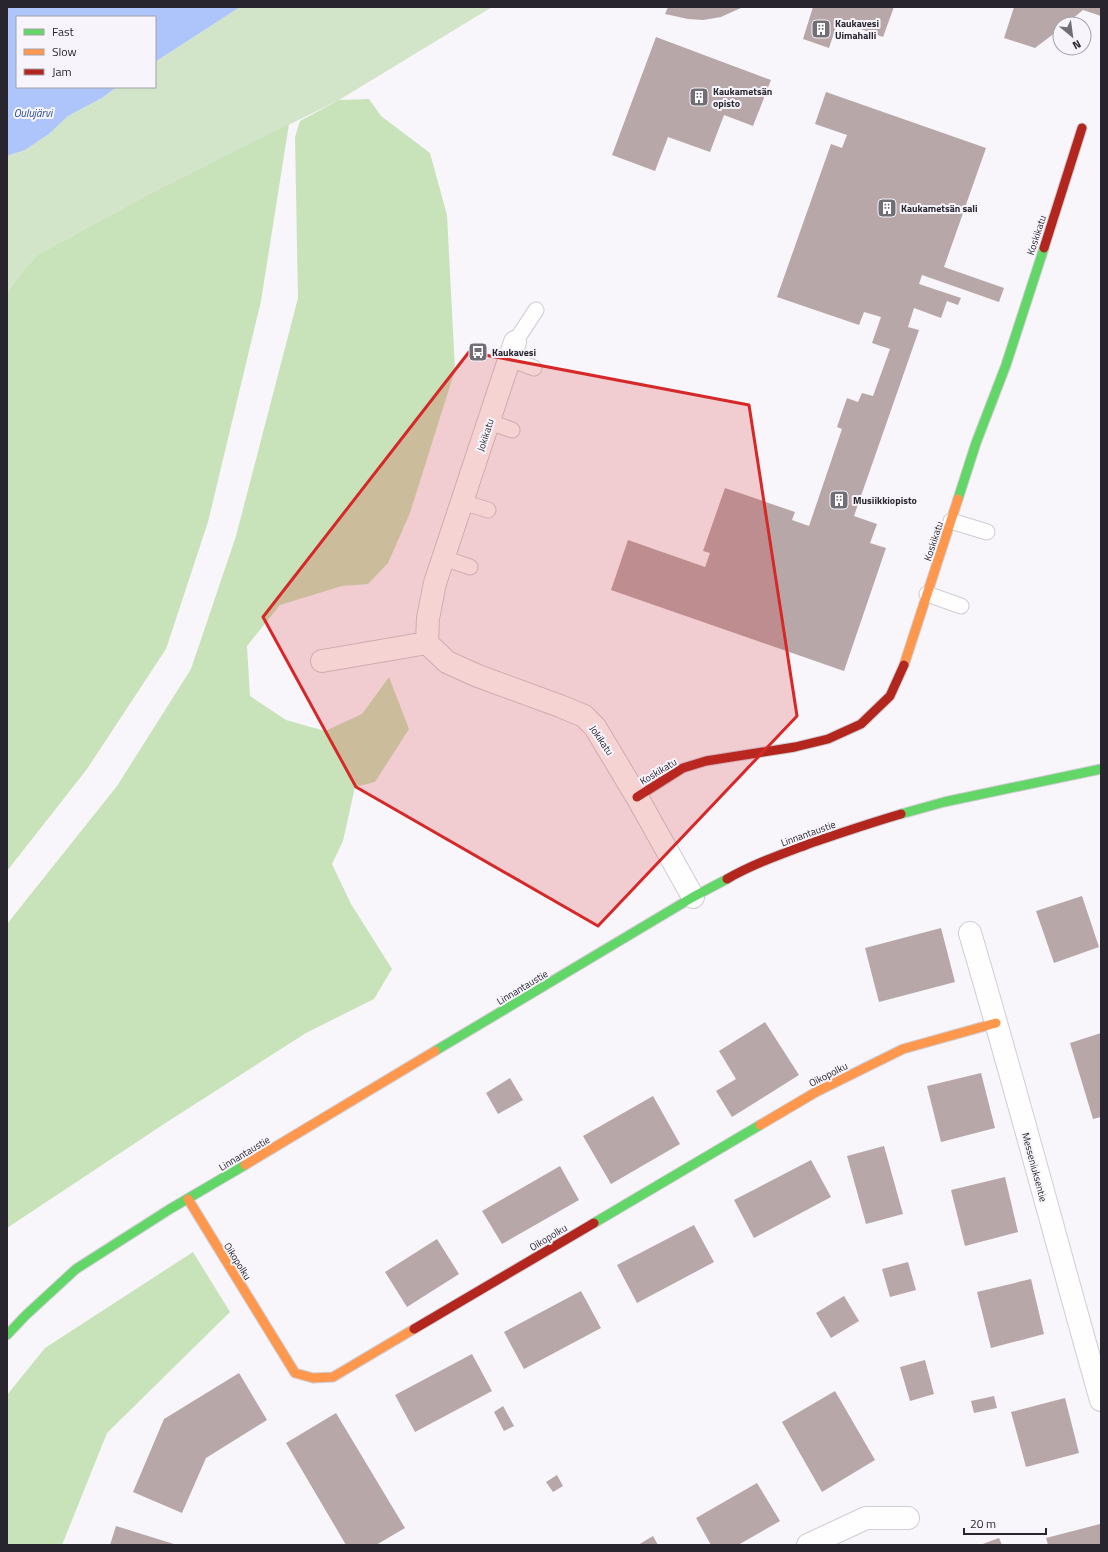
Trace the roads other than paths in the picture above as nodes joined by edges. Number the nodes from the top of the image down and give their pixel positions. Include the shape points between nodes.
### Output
1 (1082, 128) dead end
2 (536, 310) dead end
3 (512, 350) junction
4 (534, 368) dead end
5 (489, 422) junction
6 (512, 430) dead end
7 (462, 502) junction
8 (488, 510) dead end
9 (951, 521) junction
10 (987, 532) dead end
11 (444, 558) junction
12 (470, 567) dead end
13 (927, 594) junction
14 (961, 606) dead end
15 (427, 643) junction
16 (322, 661) dead end
17 (1101, 769) edge
18 (638, 797) junction
19 (693, 897) junction
20 (970, 933) dead end
21 (996, 1022) junction
22 (188, 1199) junction
23 (7, 1335) edge
24 (1101, 1400) edge
25 (908, 1518) dead end
26 (808, 1545) edge

1 - 9 street, Koskikatu via 1006,365 976,443
2 - 3 lane
3 - 4 lane
3 - 5 street, Jokikatu
5 - 6 lane
5 - 7 street, Jokikatu
7 - 8 lane
7 - 11 street, Jokikatu
9 - 10 lane
9 - 13 street, Koskikatu
11 - 12 lane
11 - 15 street, Jokikatu via 435,583 428,618
13 - 14 lane
13 - 18 street, Koskikatu via 905,664 890,696 861,724 828,739 795,747 706,761 682,768
15 - 16 street
15 - 18 street, Jokikatu via 447,662 584,716 596,727
17 - 19 street, Linnantaustie via 944,802 865,824 739,872
18 - 19 street, Jokikatu
19 - 22 street, Linnantaustie
20 - 21 street, Messeniuksentie
21 - 22 street, Oikopolku via 903,1049 816,1092 333,1377 313,1378 295,1373
21 - 24 street, Messeniuksentie
22 - 23 street, Linnantaustie via 76,1269
25 - 26 street via 866,1518

